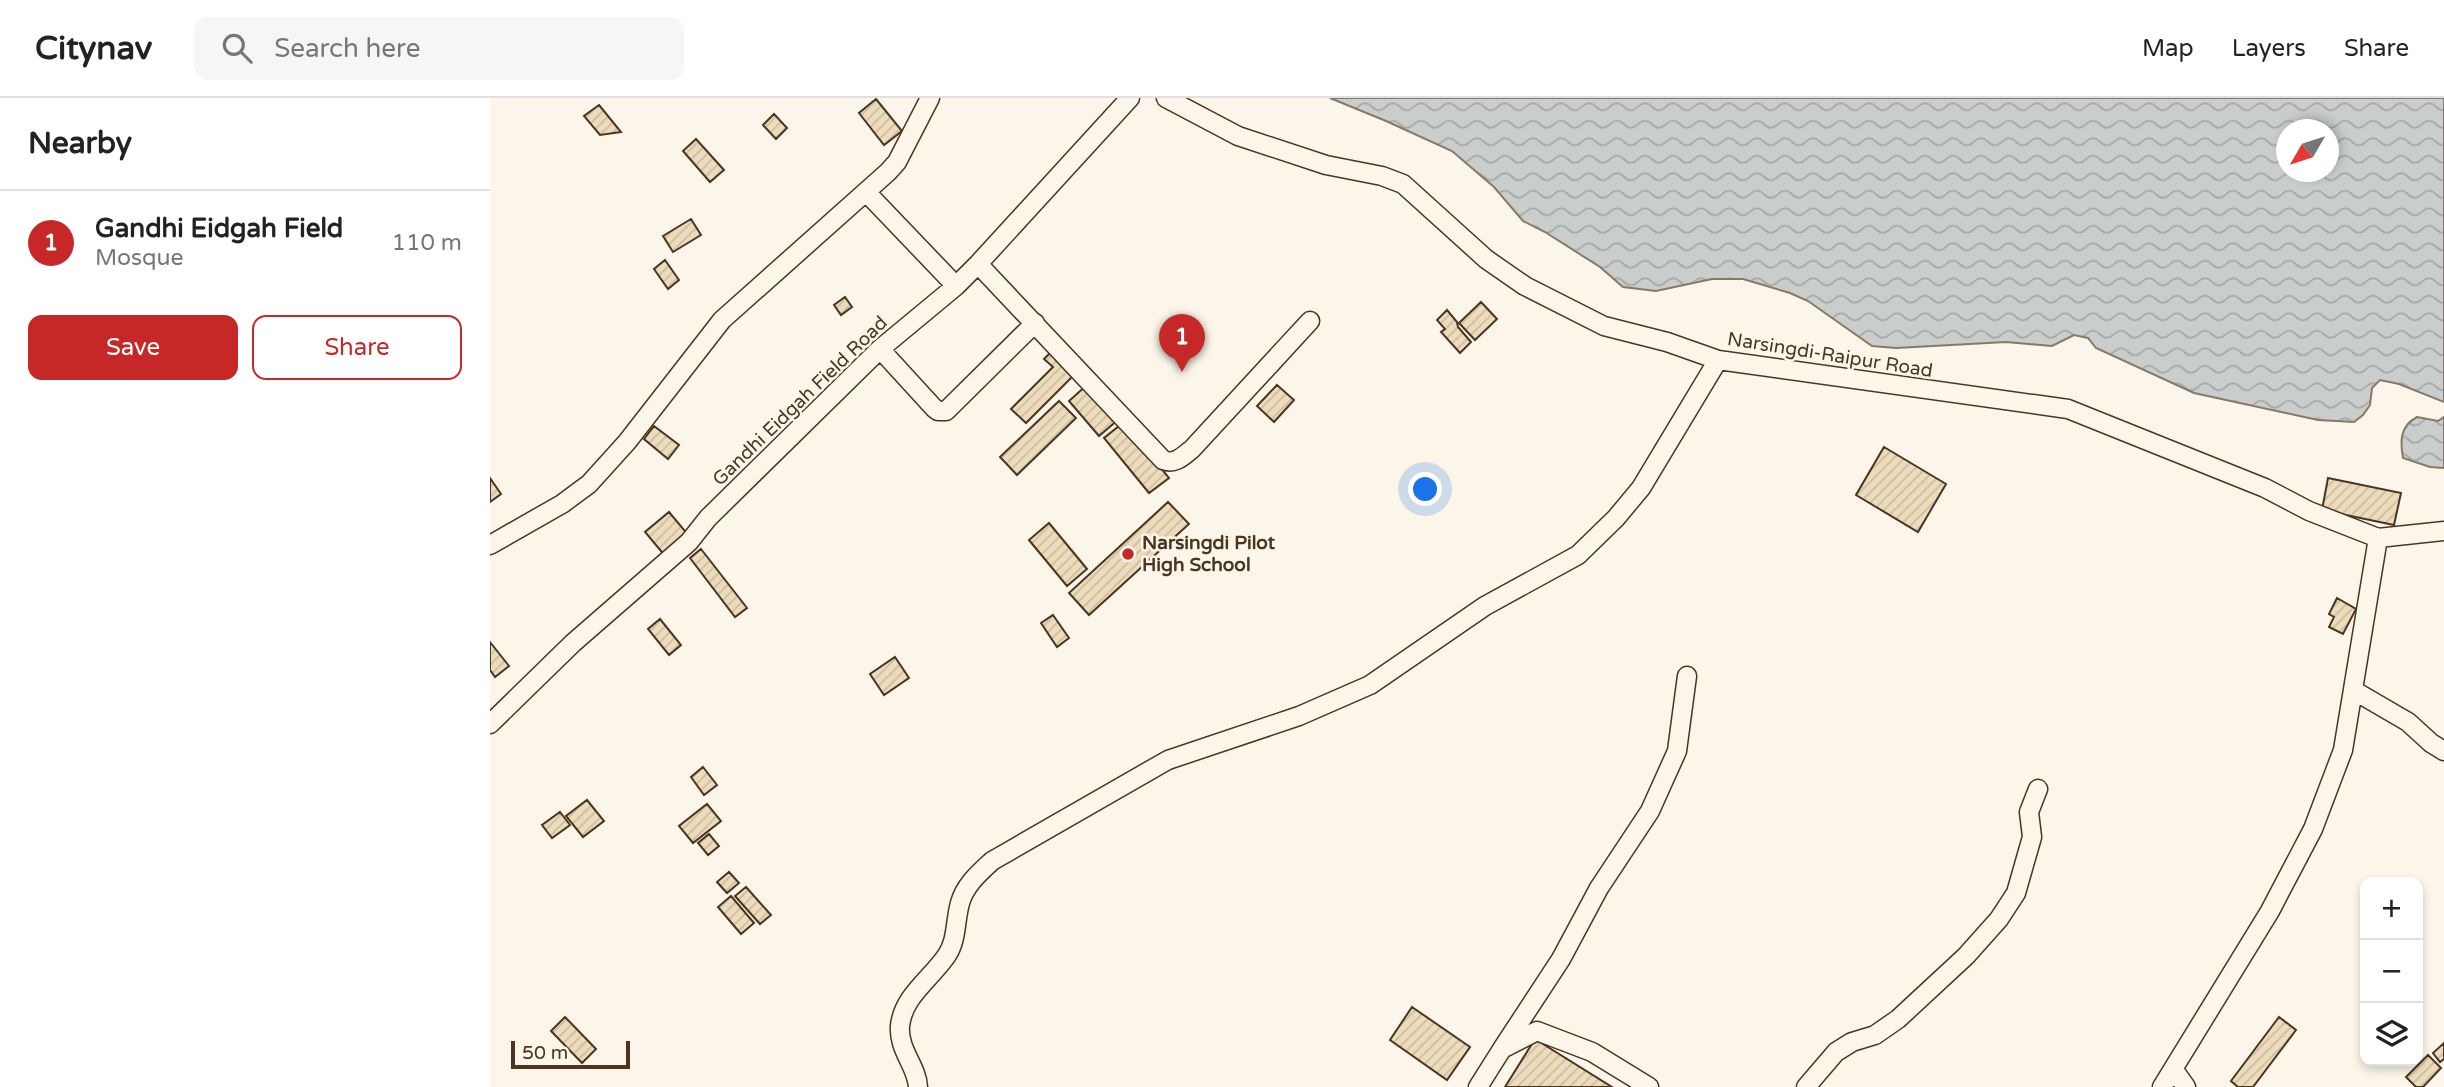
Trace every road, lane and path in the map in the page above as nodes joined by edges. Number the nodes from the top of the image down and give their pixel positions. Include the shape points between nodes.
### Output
1 (930, 98) edge
2 (1130, 98) edge
3 (1166, 98) edge
4 (867, 193) junction
5 (978, 264) junction
6 (956, 286) junction
7 (1310, 321) dead end
8 (1035, 323) junction
9 (880, 349) junction
10 (1718, 360) junction
11 (2444, 531) edge
12 (2378, 538) junction
13 (490, 545) edge
14 (1687, 676) dead end
15 (2353, 690) junction
16 (490, 724) edge
17 (2444, 751) edge
18 (2038, 789) dead end
19 (1502, 1049) junction
20 (2174, 1070) junction
21 (918, 1087) edge
22 (1478, 1087) edge
23 (1649, 1087) edge
24 (1806, 1087) edge
25 (2162, 1087) edge
26 (2186, 1087) edge

1 - 4 street via 897,162
2 - 5 street, Gandhi Eidgah Field Road
3 - 10 street, Narsingdi-Raipur Road via 1238,136 1403,184 1486,259 1525,286 1604,326 1667,341
4 - 6 street
4 - 13 street via 722,320 589,484
5 - 6 street, Gandhi Eidgah Field Road
5 - 8 street
6 - 9 street, Gandhi Eidgah Field Road
7 - 8 street via 1192,449 1173,462 1163,460
8 - 9 street via 946,411 934,408
9 - 16 street, Gandhi Eidgah Field Road via 689,542 573,643
10 - 12 street, Narsingdi-Raipur Road via 2068,409
10 - 21 street via 1641,488 1578,555 1485,606 1370,685 1299,716 1168,760 992,861 965,891 949,953 906,1003 901,1017 901,1045
11 - 12 street, Narsingdi-Raipur Road
12 - 15 street
14 - 19 street via 1677,751 1650,811
15 - 17 street via 2408,722
15 - 20 street via 2343,750 2313,829 2270,911
18 - 24 street via 2028,811 2032,837 2016,893 1999,919 1898,1019 1836,1052
19 - 22 street
19 - 23 street via 1537,1031 1592,1052
20 - 25 street
20 - 26 street

